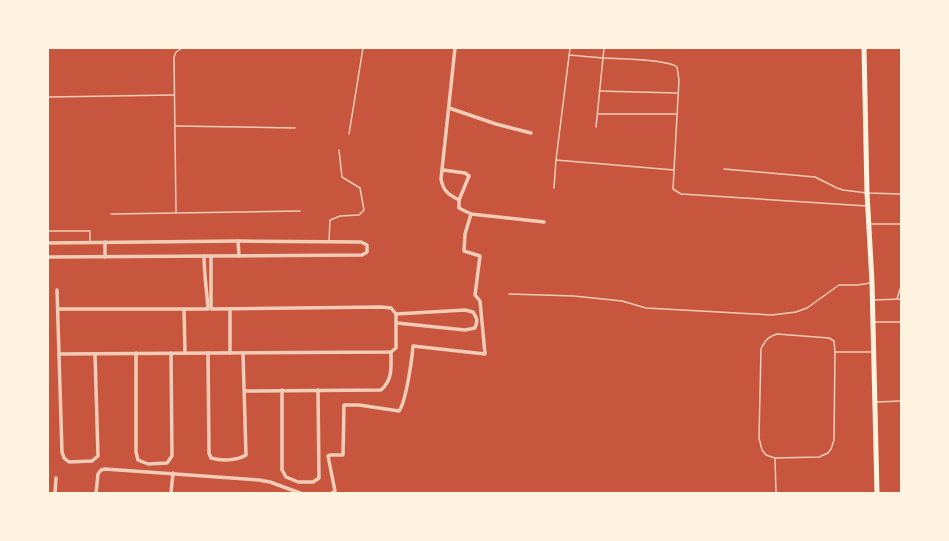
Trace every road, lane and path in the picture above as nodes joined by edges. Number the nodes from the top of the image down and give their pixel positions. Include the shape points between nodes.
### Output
1 (182, 48) edge
2 (362, 48) edge
3 (455, 48) edge
4 (570, 48) edge
5 (604, 48) edge
6 (864, 48) edge
7 (569, 55) junction
8 (602, 58) junction
9 (599, 91) junction
10 (678, 93) junction
11 (174, 95) junction
12 (48, 97) edge
13 (449, 108) junction
14 (597, 114) junction
15 (676, 114) junction
16 (175, 126) junction
17 (596, 126) dead end
18 (295, 128) dead end
19 (531, 133) dead end
20 (349, 134) dead end
21 (339, 150) dead end
22 (556, 160) junction
23 (724, 169) dead end
24 (443, 170) junction
25 (674, 170) junction
26 (554, 188) dead end
27 (868, 193) junction
28 (901, 194) edge
29 (459, 200) junction
30 (868, 206) junction
31 (300, 211) dead end
32 (176, 213) junction
33 (111, 214) dead end
34 (471, 214) junction
35 (544, 222) dead end
36 (869, 224) junction
37 (901, 224) edge
38 (48, 231) edge
39 (238, 241) junction
40 (329, 241) junction
41 (48, 242) edge
42 (90, 242) junction
43 (105, 242) junction
44 (204, 256) junction
45 (211, 256) junction
46 (239, 256) junction
47 (48, 257) edge
48 (105, 257) junction
49 (872, 282) junction
50 (901, 286) edge
51 (57, 290) dead end
52 (209, 292) junction
53 (509, 294) dead end
54 (897, 299) junction
55 (901, 299) edge
56 (872, 300) junction
57 (58, 309) junction
58 (230, 309) junction
59 (184, 310) junction
60 (396, 314) junction
61 (872, 322) junction
62 (901, 322) edge
63 (397, 324) junction
64 (391, 352) junction
65 (835, 352) junction
66 (873, 352) junction
67 (171, 353) junction
68 (185, 353) junction
69 (208, 353) junction
70 (230, 353) junction
71 (243, 353) junction
72 (59, 354) junction
73 (95, 354) junction
74 (136, 354) junction
75 (245, 390) junction
76 (282, 390) junction
77 (318, 390) junction
78 (901, 401) edge
79 (874, 403) junction
80 (775, 458) junction
81 (173, 473) junction
82 (56, 478) dead end
83 (56, 493) edge
84 (96, 493) edge
85 (171, 493) edge
86 (300, 493) edge
87 (332, 493) edge
88 (776, 493) edge
89 (877, 493) edge

1 - 11 lane via 174,57
2 - 20 lane
3 - 13 street
4 - 7 lane
5 - 8 lane
6 - 27 main road
7 - 8 lane
7 - 22 lane
8 - 9 lane
8 - 10 lane via 674,64 679,71
9 - 10 lane
9 - 14 lane
10 - 15 lane
11 - 12 lane
11 - 16 lane
13 - 19 street
13 - 24 street
14 - 15 lane
14 - 17 lane
15 - 25 lane
16 - 18 lane
16 - 32 lane
21 - 40 lane via 342,177 360,188 364,210 359,215 340,216 330,220
22 - 25 lane
22 - 26 lane
23 - 27 lane via 815,177 837,188
24 - 29 street via 442,187
24 - 29 street via 465,173 469,176
25 - 30 lane via 673,190 681,194
27 - 28 lane
27 - 30 main road
29 - 34 street via 460,208
30 - 36 main road
31 - 32 lane
32 - 33 lane
34 - 35 street
34 - 87 street via 465,234 464,251 480,256 475,295 480,301 485,354 413,346 399,411 344,405 343,455 328,456 335,491
36 - 37 lane
36 - 49 main road
38 - 42 lane via 90,231
39 - 40 street
39 - 43 street
39 - 46 street
40 - 46 street via 361,242 367,245 368,252 362,255
41 - 42 street
42 - 43 street
43 - 48 street
44 - 45 street
44 - 48 street
44 - 52 street via 204,271
45 - 46 street
45 - 52 street
47 - 48 street
49 - 53 lane via 858,286 839,285 807,308 772,315 646,308 622,300 574,296
49 - 56 main road
50 - 54 lane
51 - 57 street
52 - 58 street via 211,309
52 - 59 street via 208,309
54 - 55 lane
54 - 56 lane
56 - 61 main road
57 - 59 street
57 - 72 street
58 - 60 street via 381,307 391,308
58 - 70 street
59 - 68 street
60 - 63 street
60 - 63 street via 466,310 473,312 478,321 475,328 465,330
61 - 62 lane
61 - 66 main road
63 - 64 street via 396,348
64 - 71 street
64 - 77 street via 388,385 381,390
65 - 66 lane
65 - 80 lane via 834,440 831,450 819,458
65 - 80 lane via 834,341 829,338 777,334 765,340 762,349 759,438 762,450 766,455
66 - 79 main road
67 - 68 street
67 - 74 street
67 - 74 street via 172,456 167,463 148,464 138,460 136,452
68 - 69 street
69 - 70 street
69 - 75 street via 211,458 238,459 246,455
70 - 71 street
71 - 75 street
72 - 73 street
72 - 73 street via 62,452 69,462 92,462 98,456
73 - 74 street
75 - 76 street
76 - 77 street
76 - 77 street via 282,470 286,477 298,482 313,482 319,478
78 - 79 lane
79 - 89 main road
80 - 88 lane
81 - 84 street via 105,468 98,474
81 - 85 street
81 - 86 street via 259,480
82 - 83 street

